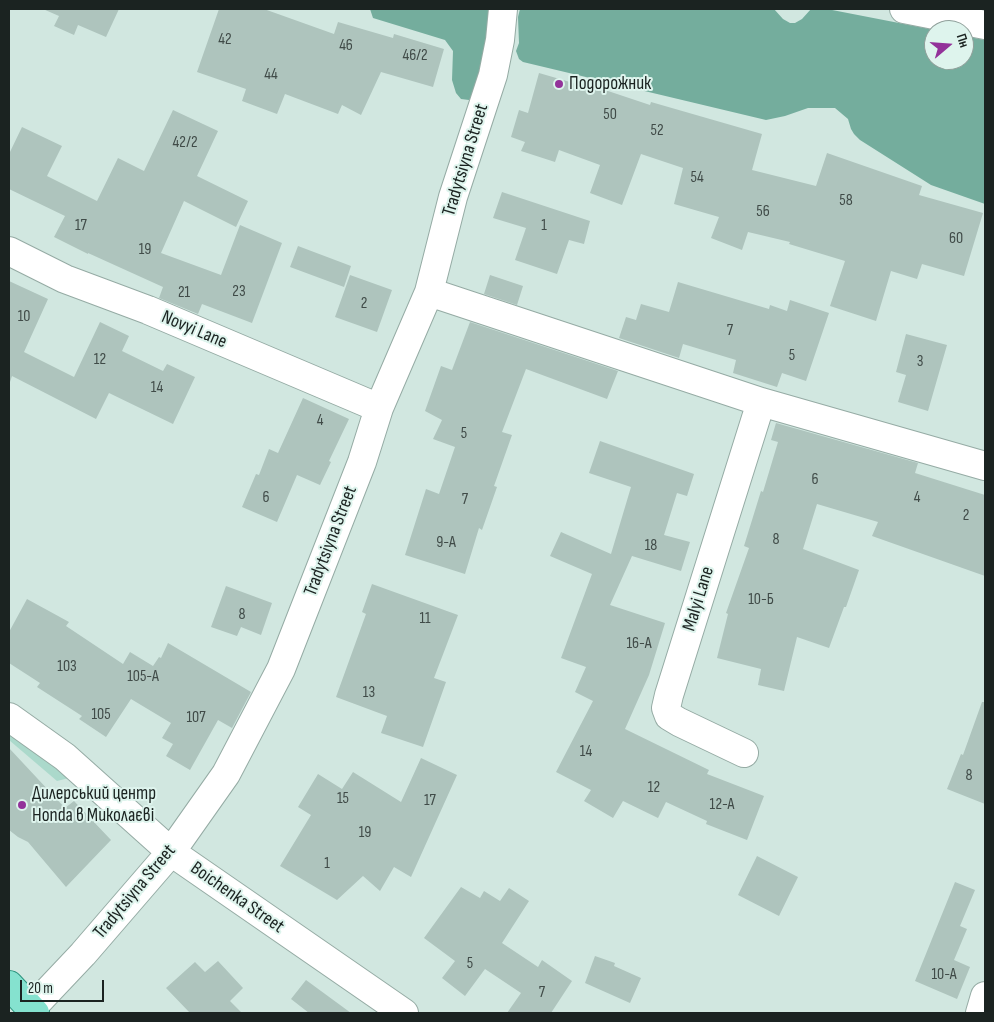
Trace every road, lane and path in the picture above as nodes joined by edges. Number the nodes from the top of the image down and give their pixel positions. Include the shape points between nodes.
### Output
1 (503, 9) edge
2 (904, 9) edge
3 (985, 25) edge
4 (9, 251) edge
5 (429, 292) junction
6 (761, 402) junction
7 (380, 408) junction
8 (985, 466) edge
9 (9, 717) edge
10 (744, 753) dead end
11 (171, 852) junction
12 (9, 985) edge
13 (985, 996) edge
14 (33, 1011) edge
15 (404, 1013) edge
16 (980, 1013) edge

1 - 5 street, Tradytsiyna Street via 493,75 453,197
2 - 3 street
4 - 7 street, Novyi Lane via 65,279 148,310
5 - 6 street
5 - 7 street, Tradytsiyna Street
6 - 8 street
6 - 10 street, Malyi Lane via 666,708 669,716 679,722
7 - 11 street, Tradytsiyna Street via 281,669 226,774
9 - 11 street, Boichenka Street via 66,757
11 - 14 street, Tradytsiyna Street
11 - 15 street, Boichenka Street
12 - 14 main road
13 - 16 street

